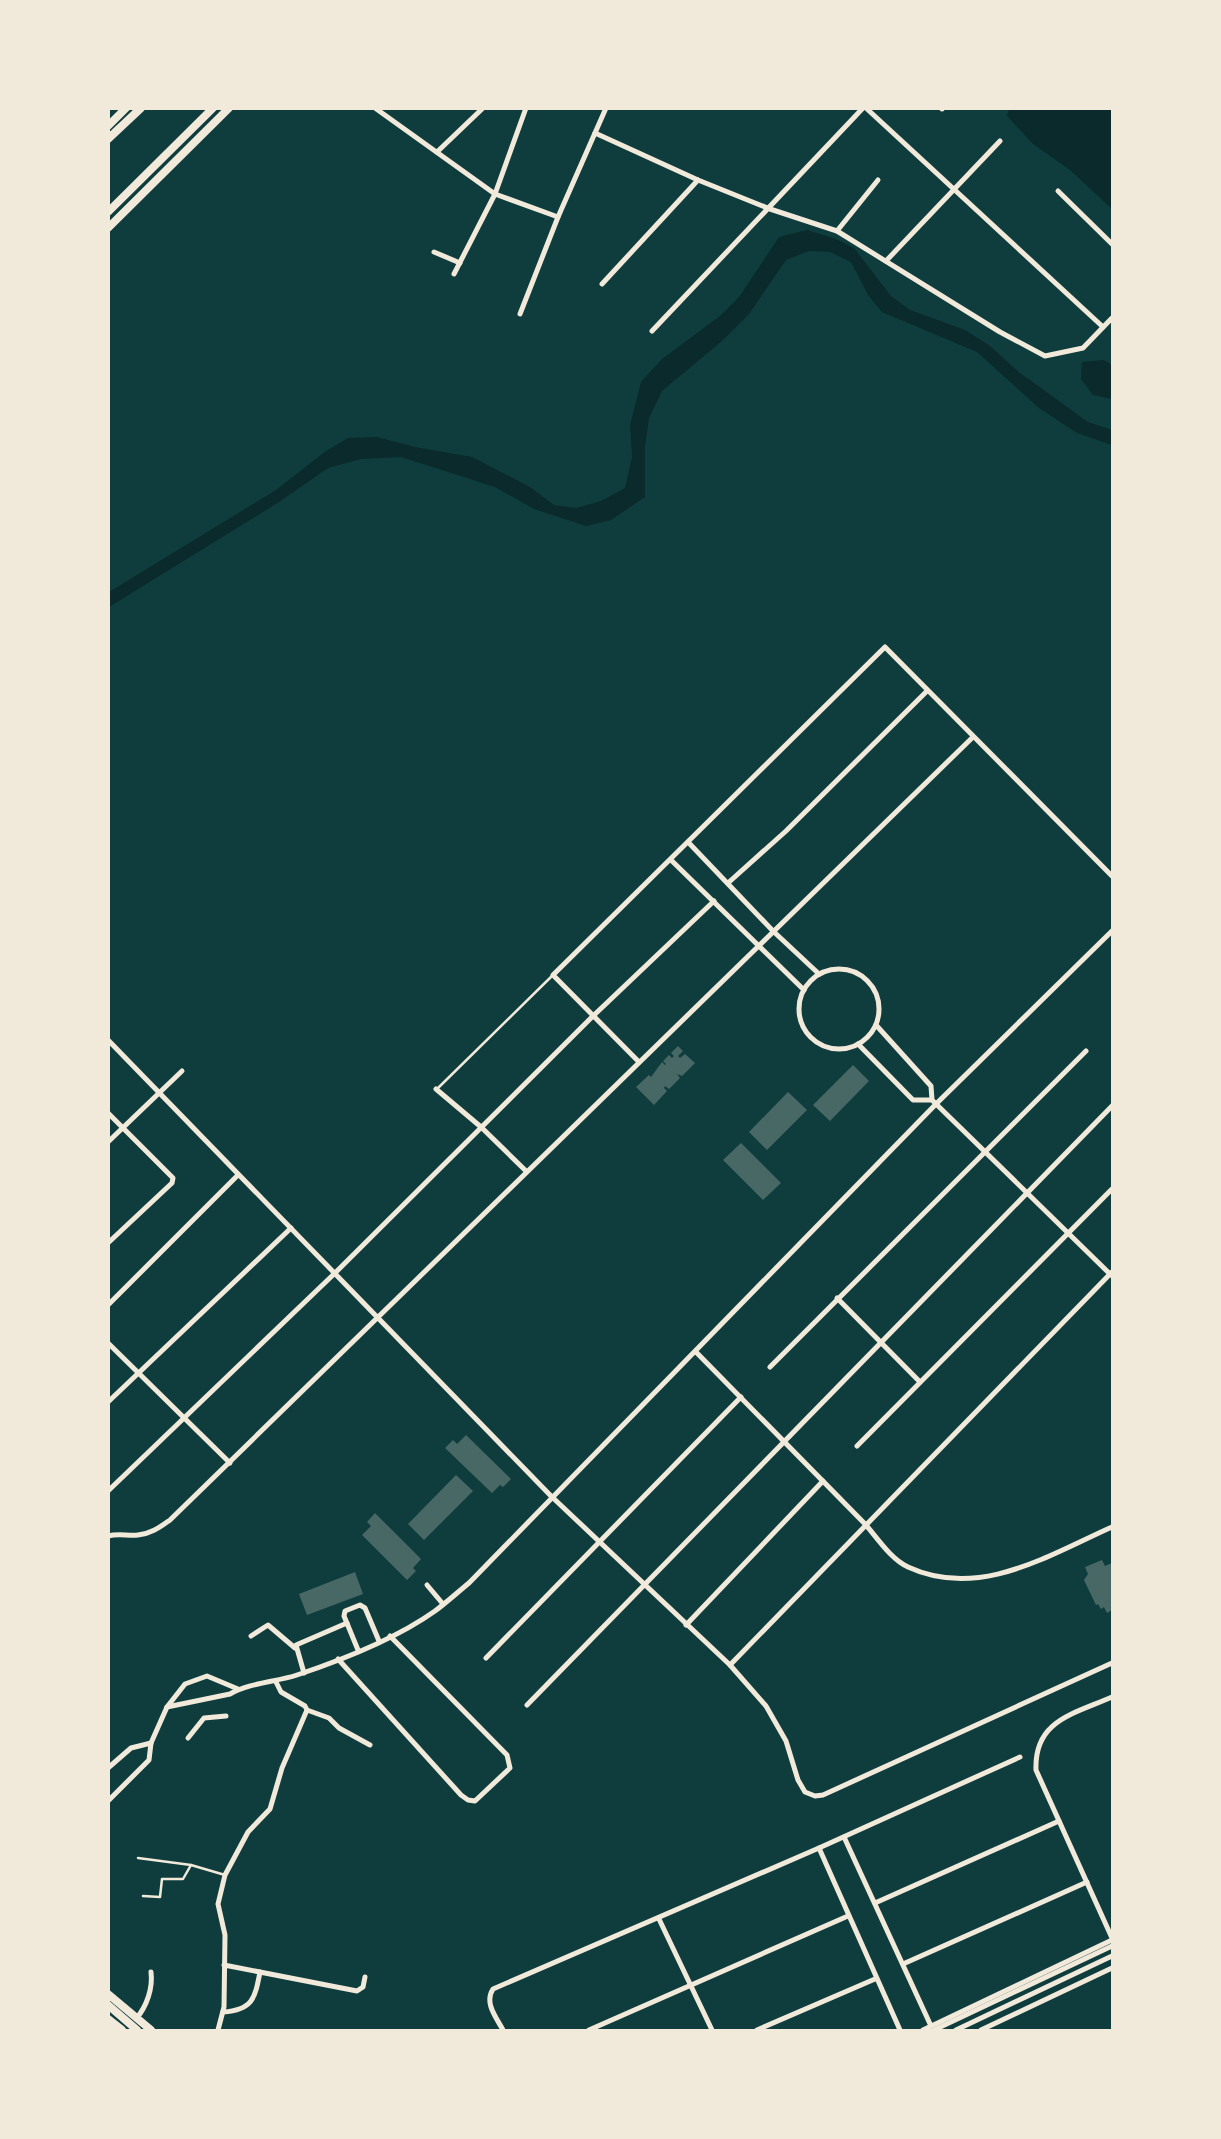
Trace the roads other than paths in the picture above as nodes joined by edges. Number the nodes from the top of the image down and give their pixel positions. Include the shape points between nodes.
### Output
1 (126, 108) edge
2 (141, 108) edge
3 (213, 108) edge
4 (229, 108) edge
5 (375, 108) edge
6 (483, 108) edge
7 (526, 108) edge
8 (606, 108) edge
9 (865, 108) edge
10 (108, 126) edge
11 (595, 133) junction
12 (108, 139) edge
13 (1000, 141) dead end
14 (438, 152) junction
15 (698, 180) junction
16 (878, 180) dead end
17 (954, 190) junction
18 (1058, 191) dead end
19 (495, 194) junction
20 (770, 209) junction
21 (108, 212) edge
22 (558, 217) junction
23 (108, 228) edge
24 (836, 231) junction
25 (1112, 244) edge
26 (434, 252) dead end
27 (886, 261) junction
28 (460, 262) junction
29 (454, 274) dead end
30 (602, 284) dead end
31 (520, 314) dead end
32 (1112, 318) edge
33 (1103, 327) junction
34 (652, 331) dead end
35 (927, 691) junction
36 (973, 737) junction
37 (688, 842) junction
38 (671, 860) junction
39 (1112, 876) edge
40 (728, 883) junction
41 (714, 901) junction
42 (773, 931) junction
43 (1112, 932) edge
44 (759, 946) junction
45 (819, 974) junction
46 (553, 975) junction
47 (804, 990) junction
48 (592, 1017) junction
49 (876, 1025) junction
50 (108, 1040) edge
51 (858, 1044) junction
52 (1086, 1051) dead end
53 (639, 1062) junction
54 (181, 1071) dead end
55 (436, 1089) joint
56 (159, 1094) junction
57 (934, 1102) junction
58 (1112, 1106) edge
59 (108, 1113) edge
60 (481, 1127) junction
61 (124, 1128) junction
62 (108, 1142) edge
63 (984, 1153) junction
64 (526, 1171) junction
65 (238, 1175) junction
66 (1112, 1189) edge
67 (1028, 1193) junction
68 (291, 1228) junction
69 (1068, 1235) junction
70 (108, 1244) edge
71 (335, 1273) junction
72 (1112, 1275) edge
73 (837, 1298) junction
74 (108, 1305) edge
75 (378, 1317) junction
76 (108, 1343) edge
77 (881, 1343) junction
78 (696, 1352) junction
79 (770, 1367) dead end
80 (139, 1375) junction
81 (920, 1382) junction
82 (741, 1397) junction
83 (108, 1402) edge
84 (183, 1418) junction
85 (785, 1441) junction
86 (857, 1446) dead end
87 (230, 1463) junction
88 (823, 1481) junction
89 (108, 1491) edge
90 (551, 1496) junction
91 (866, 1525) junction
92 (1112, 1527) edge
93 (108, 1536) edge
94 (599, 1540) junction
95 (646, 1583) junction
96 (427, 1585) dead end
97 (443, 1604) junction
98 (347, 1623) junction
99 (686, 1625) junction
100 (251, 1636) dead end
101 (390, 1636) junction
102 (379, 1641) junction
103 (295, 1648) junction
104 (358, 1650) junction
105 (486, 1658) dead end
106 (338, 1659) junction
107 (1112, 1663) edge
108 (730, 1665) junction
109 (304, 1673) junction
110 (276, 1682) junction
111 (239, 1689) junction
112 (1112, 1697) edge
113 (527, 1705) dead end
114 (167, 1707) junction
115 (307, 1710) junction
116 (226, 1716) dead end
117 (188, 1738) dead end
118 (151, 1743) junction
119 (370, 1745) dead end
120 (1020, 1758) dead end
121 (108, 1768) edge
122 (108, 1801) edge
123 (1059, 1821) junction
124 (844, 1837) junction
125 (819, 1848) junction
126 (138, 1858) dead end
127 (191, 1865) junction
128 (225, 1875) junction
129 (1087, 1882) junction
130 (143, 1896) dead end
131 (875, 1903) junction
132 (848, 1916) junction
133 (659, 1919) junction
134 (1112, 1939) edge
135 (1112, 1945) edge
136 (1112, 1956) edge
137 (903, 1964) junction
138 (224, 1965) junction
139 (1112, 1968) edge
140 (151, 1972) dead end
141 (260, 1972) junction
142 (365, 1977) dead end
143 (875, 1979) junction
144 (691, 1985) junction
145 (108, 1994) edge
146 (108, 2005) edge
147 (223, 2012) junction
148 (108, 2019) edge
149 (136, 2019) junction
150 (933, 2029) edge
151 (122, 2031) edge
152 (137, 2031) edge
153 (151, 2031) edge
154 (218, 2031) edge
155 (503, 2031) edge
156 (589, 2031) edge
157 (712, 2031) edge
158 (757, 2031) edge
159 (900, 2031) edge
160 (923, 2031) edge
161 (956, 2031) edge
162 (981, 2031) edge

1 - 10 main road
2 - 12 main road
3 - 21 main road
4 - 23 main road
5 - 14 street
6 - 14 street
7 - 19 street
8 - 11 street
9 - 17 street
9 - 20 street
11 - 15 street
11 - 22 street
13 - 17 street
14 - 19 street
15 - 20 street
15 - 30 street
16 - 24 street
17 - 27 street
17 - 33 street
18 - 25 street
19 - 22 street
19 - 28 street
20 - 24 street
20 - 34 street
22 - 31 street
24 - 27 street
26 - 28 street
27 - 33 street via 1045,356 1083,348
28 - 29 street
32 - 33 street
35 - 36 street
35 - 37 street via 886,647
35 - 40 street
36 - 39 street
36 - 42 street
37 - 38 street
37 - 40 street
38 - 41 street
38 - 46 street
40 - 42 street
41 - 44 street
41 - 48 street
42 - 44 street
42 - 45 street
43 - 57 street
44 - 47 street
44 - 53 street
45 - 47 street
45 - 49 street via 835,970 861,976 877,998
46 - 48 street
46 - 55 lane
47 - 51 street via 799,1015 811,1037 833,1048
48 - 53 street
48 - 60 street
49 - 51 street
49 - 57 street via 932,1086
50 - 56 street
51 - 57 street via 914,1100
52 - 63 street
53 - 64 street
54 - 56 street
55 - 60 street
56 - 61 street
56 - 65 street
57 - 63 street
57 - 78 street
58 - 67 street
59 - 61 street
60 - 64 street
60 - 71 street
61 - 62 street
61 - 70 street via 173,1178
63 - 67 street
63 - 73 street
64 - 75 street
65 - 68 street
65 - 74 street
66 - 69 street
67 - 69 street
67 - 77 street
68 - 71 street
68 - 80 street
69 - 72 street
69 - 81 street
71 - 75 street
71 - 84 street
72 - 91 street
73 - 77 street
73 - 79 street
75 - 87 street
75 - 90 street
76 - 80 street
77 - 81 street
77 - 85 street
78 - 82 street
78 - 90 street
80 - 83 street
80 - 84 street
81 - 86 street
82 - 85 street
82 - 94 street
84 - 87 street
84 - 89 street
85 - 88 street
85 - 95 street
87 - 93 street via 156,1530
88 - 91 street
88 - 99 street
90 - 94 street
90 - 97 street
91 - 92 street via 906,1566 962,1579 1024,1568
91 - 108 street
94 - 95 street
94 - 105 street
95 - 99 street
95 - 113 street
96 - 97 street
97 - 101 street
98 - 102 street via 345,1611 360,1605
98 - 103 street
98 - 104 street
99 - 108 street
100 - 103 street via 268,1625
101 - 102 street
101 - 106 street via 507,1755 510,1768 475,1801 461,1795
102 - 104 street
103 - 109 street
104 - 106 street
106 - 109 street
107 - 108 street via 815,1796 805,1792 798,1780 786,1741 766,1706
109 - 110 street
110 - 111 street
110 - 115 street via 281,1692
111 - 114 street
111 - 114 street via 207,1676 185,1684
112 - 123 street via 1066,1717 1040,1739 1036,1770
114 - 118 street
115 - 119 street via 330,1718
115 - 128 street via 270,1809 248,1832
116 - 117 street via 204,1718
118 - 121 street via 131,1748
118 - 122 street via 149,1760
120 - 124 street
123 - 129 street
123 - 131 street
124 - 125 street
124 - 131 street
125 - 132 street
125 - 133 street
126 - 127 lane
127 - 128 lane
127 - 130 lane via 183,1879 162,1879 160,1896
128 - 138 street via 218,1904 225,1935
129 - 134 street
129 - 137 street
131 - 137 street
132 - 143 street
132 - 144 street
133 - 144 street
133 - 155 street via 493,1989 489,2003
134 - 150 street
135 - 150 street
136 - 161 street
137 - 150 street
138 - 141 street
138 - 147 street
139 - 162 street
140 - 149 street via 147,2003
141 - 142 street via 357,1991
141 - 147 street via 251,2003
143 - 158 street
143 - 159 street
144 - 156 street
144 - 157 street
145 - 149 main road
146 - 152 main road
147 - 154 street
148 - 151 main road
149 - 153 main road
150 - 160 street

